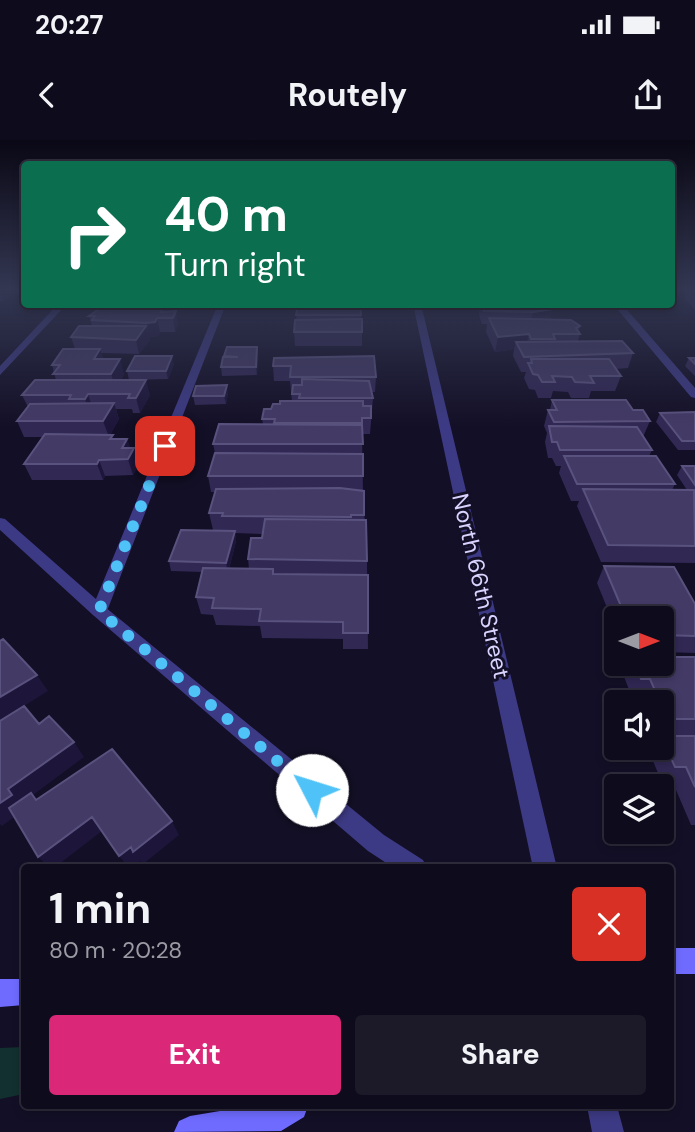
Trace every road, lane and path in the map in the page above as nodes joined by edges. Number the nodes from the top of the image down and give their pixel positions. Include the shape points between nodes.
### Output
1 (35, 334) edge
2 (210, 334) edge
3 (424, 334) edge
4 (643, 334) edge
5 (0, 372) edge
6 (695, 395) edge
7 (0, 522) edge
8 (99, 611) junction
9 (408, 864) edge
10 (544, 864) edge
11 (674, 961) edge
12 (695, 961) edge
13 (21, 992) edge
14 (0, 993) edge
15 (289, 1109) edge
16 (603, 1109) edge
17 (190, 1132) edge
18 (608, 1132) edge

1 - 5 street
2 - 8 street
3 - 10 street, North 66th Street
4 - 6 street
7 - 8 street
8 - 9 street via 376,844
11 - 12 main road
13 - 14 main road
15 - 17 main road via 281,1116
16 - 18 street

